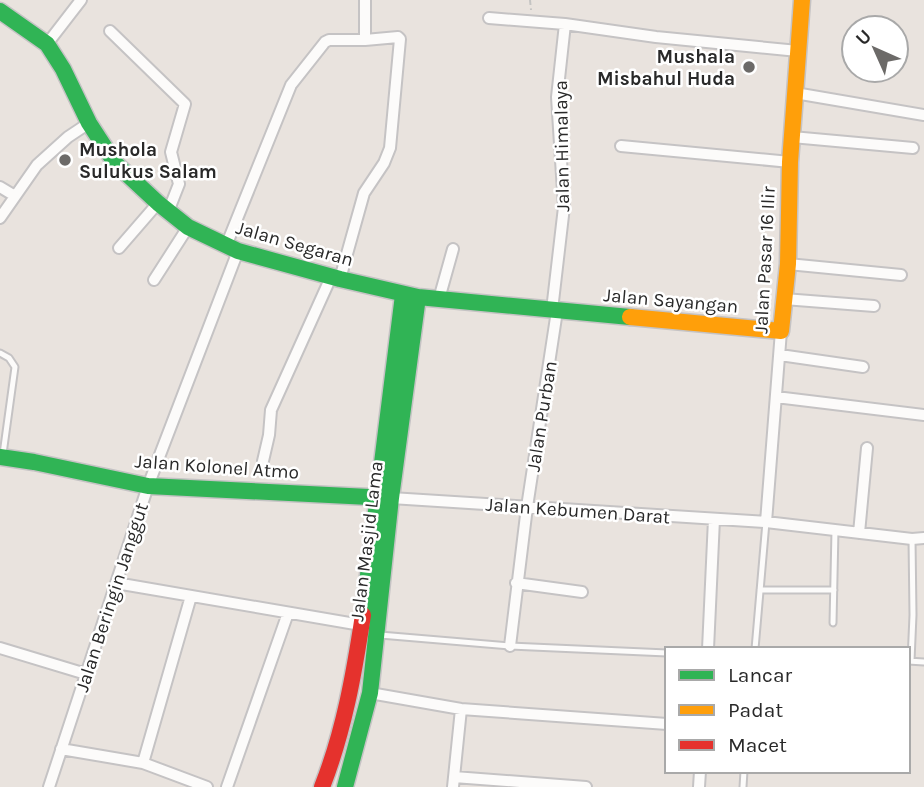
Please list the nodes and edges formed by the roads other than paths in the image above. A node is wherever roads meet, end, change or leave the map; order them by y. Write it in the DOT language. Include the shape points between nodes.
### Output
graph roads {
  1 [pos="80,0"];
  2 [pos="365,0"];
  3 [pos="802,0"];
  4 [pos="0,11"];
  5 [pos="489,18"];
  6 [pos="565,24"];
  7 [pos="110,31"];
  8 [pos="365,40"];
  9 [pos="47,44"];
  10 [pos="798,51"];
  11 [pos="795,93"];
  12 [pos="924,115"];
  13 [pos="89,123"];
  14 [pos="792,137"];
  15 [pos="621,146"];
  16 [pos="913,148"];
  17 [pos="790,162"];
  18 [pos="0,187"];
  19 [pos="15,196"];
  20 [pos="163,207"];
  21 [pos="0,218"];
  22 [pos="188,227"];
  23 [pos="119,248"];
  24 [pos="232,248"];
  25 [pos="453,250"];
  26 [pos="788,264"];
  27 [pos="901,275"];
  28 [pos="336,278"];
  29 [pos="154,280"];
  30 [pos="410,296"];
  31 [pos="439,299"];
  32 [pos="783,299"];
  33 [pos="874,306"];
  34 [pos="555,311"];
  35 [pos="781,331"];
  36 [pos="0,353"];
  37 [pos="780,355"];
  38 [pos="863,367"];
  39 [pos="776,397"];
  40 [pos="924,415"];
  41 [pos="867,448"];
  42 [pos="1,457"];
  43 [pos="263,461"];
  44 [pos="148,486"];
  45 [pos="385,498"];
  46 [pos="527,507"];
  47 [pos="714,519"];
  48 [pos="765,522"];
  49 [pos="835,530"];
  50 [pos="859,533"];
  51 [pos="918,539"];
  52 [pos="116,583"];
  53 [pos="516,583"];
  54 [pos="760,590"];
  55 [pos="834,590"];
  56 [pos="582,592"];
  57 [pos="191,596"];
  58 [pos="288,613"];
  59 [pos="833,623"];
  60 [pos="361,625"];
  61 [pos="377,634"];
  62 [pos="510,646"];
  63 [pos="708,647"];
  64 [pos="755,647"];
  65 [pos="0,648"];
  66 [pos="665,653"];
  67 [pos="910,661"];
  68 [pos="924,662"];
  69 [pos="86,674"];
  70 [pos="370,693"];
  71 [pos="461,709"];
  72 [pos="665,724"];
  73 [pos="61,749"];
  74 [pos="143,763"];
  75 [pos="454,782"];
  76 [pos="325,786"];
  77 [pos="49,787"];
  78 [pos="207,787"];
  79 [pos="227,787"];
  80 [pos="345,787"];
  81 [pos="586,787"];
  1 -- 9 [label="street"];
  2 -- 8 [label="street"];
  3 -- 10 [label="street, Jalan Pasar 16 Ilir"];
  4 -- 9 [label="street, Jalan Segaran"];
  5 -- 6 [label="street"];
  6 -- 10 [label="street"];
  6 -- 34 [label="street, Jalan Himalaya" via="557,97 564,207"];
  7 -- 20 [label="street" via="185,104 171,152 179,184"];
  8 -- 24 [label="street, Jalan Beringin Janggut" via="326,40 291,85"];
  8 -- 28 [label="street" via="400,39 390,148 364,193"];
  9 -- 13 [label="street, Jalan Segaran"];
  10 -- 11 [label="street, Jalan Pasar 16 Ilir"];
  11 -- 12 [label="street"];
  11 -- 14 [label="street, Jalan Pasar 16 Ilir"];
  13 -- 19 [label="street" via="37,165"];
  13 -- 20 [label="street, Jalan Segaran" via="115,163"];
  14 -- 16 [label="street"];
  14 -- 17 [label="street, Jalan Pasar 16 Ilir"];
  15 -- 17 [label="street"];
  17 -- 26 [label="street, Jalan Pasar 16 Ilir"];
  18 -- 19 [label="street"];
  19 -- 21 [label="street"];
  20 -- 22 [label="street, Jalan Segaran"];
  20 -- 23 [label="street"];
  22 -- 24 [label="street, Jalan Segaran"];
  22 -- 29 [label="street"];
  24 -- 28 [label="street, Jalan Segaran"];
  24 -- 44 [label="street, Jalan Beringin Janggut"];
  25 -- 31 [label="street"];
  26 -- 27 [label="street"];
  26 -- 32 [label="street, Jalan Pasar 16 Ilir"];
  28 -- 30 [label="street, Jalan Segaran"];
  28 -- 43 [label="street" via="271,410"];
  30 -- 31 [label="street, Jalan Segaran"];
  30 -- 45 [label="street, Jalan Masjid Lama"];
  31 -- 34 [label="street, Jalan Segaran"];
  32 -- 33 [label="street"];
  32 -- 35 [label="street, Jalan Pasar 16 Ilir"];
  34 -- 35 [label="street, Jalan Sayangan"];
  34 -- 46 [label="street, Jalan Purban"];
  35 -- 37 [label="street, Jalan Pasar 16 Ilir"];
  36 -- 42 [label="lane" via="16,367"];
  37 -- 38 [label="street"];
  37 -- 39 [label="street, Jalan Pasar 16 Ilir"];
  39 -- 40 [label="street"];
  39 -- 48 [label="street, Jalan Pasar 16 Ilir"];
  41 -- 50 [label="street"];
  42 -- 44 [label="street, Jalan Kolonel Atmo"];
  44 -- 45 [label="street, Jalan Kolonel Atmo"];
  44 -- 52 [label="street, Jalan Beringin Janggut"];
  45 -- 46 [label="street, Jalan Kebumen Darat"];
  45 -- 60 [label="street"];
  45 -- 61 [label="street, Jalan Masjid Lama"];
  46 -- 47 [label="street, Jalan Kebumen Darat"];
  46 -- 53 [label="street, Jalan Purban"];
  47 -- 48 [label="street, Jalan Kebumen Darat"];
  47 -- 63 [label="street"];
  48 -- 49 [label="street, Jalan Kebumen Darat"];
  48 -- 54 [label="lane"];
  49 -- 50 [label="street, Jalan Kebumen Darat"];
  49 -- 55 [label="lane"];
  50 -- 51 [label="street, Jalan Kebumen Darat"];
  51 -- 67 [label="lane"];
  52 -- 57 [label="street"];
  52 -- 69 [label="street, Jalan Beringin Janggut"];
  53 -- 56 [label="street"];
  53 -- 62 [label="street, Jalan Purban"];
  54 -- 55 [label="lane"];
  54 -- 64 [label="lane"];
  55 -- 59 [label="lane"];
  57 -- 58 [label="street"];
  57 -- 74 [label="street"];
  58 -- 60 [label="street"];
  58 -- 79 [label="street"];
  60 -- 76 [label="street" via="351,688"];
  61 -- 62 [label="lane"];
  61 -- 70 [label="street, Jalan Masjid Lama"];
  62 -- 66 [label="lane"];
  65 -- 69 [label="street"];
  67 -- 68 [label="lane"];
  69 -- 73 [label="street, Jalan Beringin Janggut"];
  70 -- 71 [label="street"];
  70 -- 80 [label="street, Jalan Masjid Lama"];
  71 -- 72 [label="street"];
  71 -- 75 [label="street"];
  73 -- 74 [label="street"];
  73 -- 77 [label="street, Jalan Beringin Janggut"];
  74 -- 78 [label="street"];
  75 -- 81 [label="street"];
}
